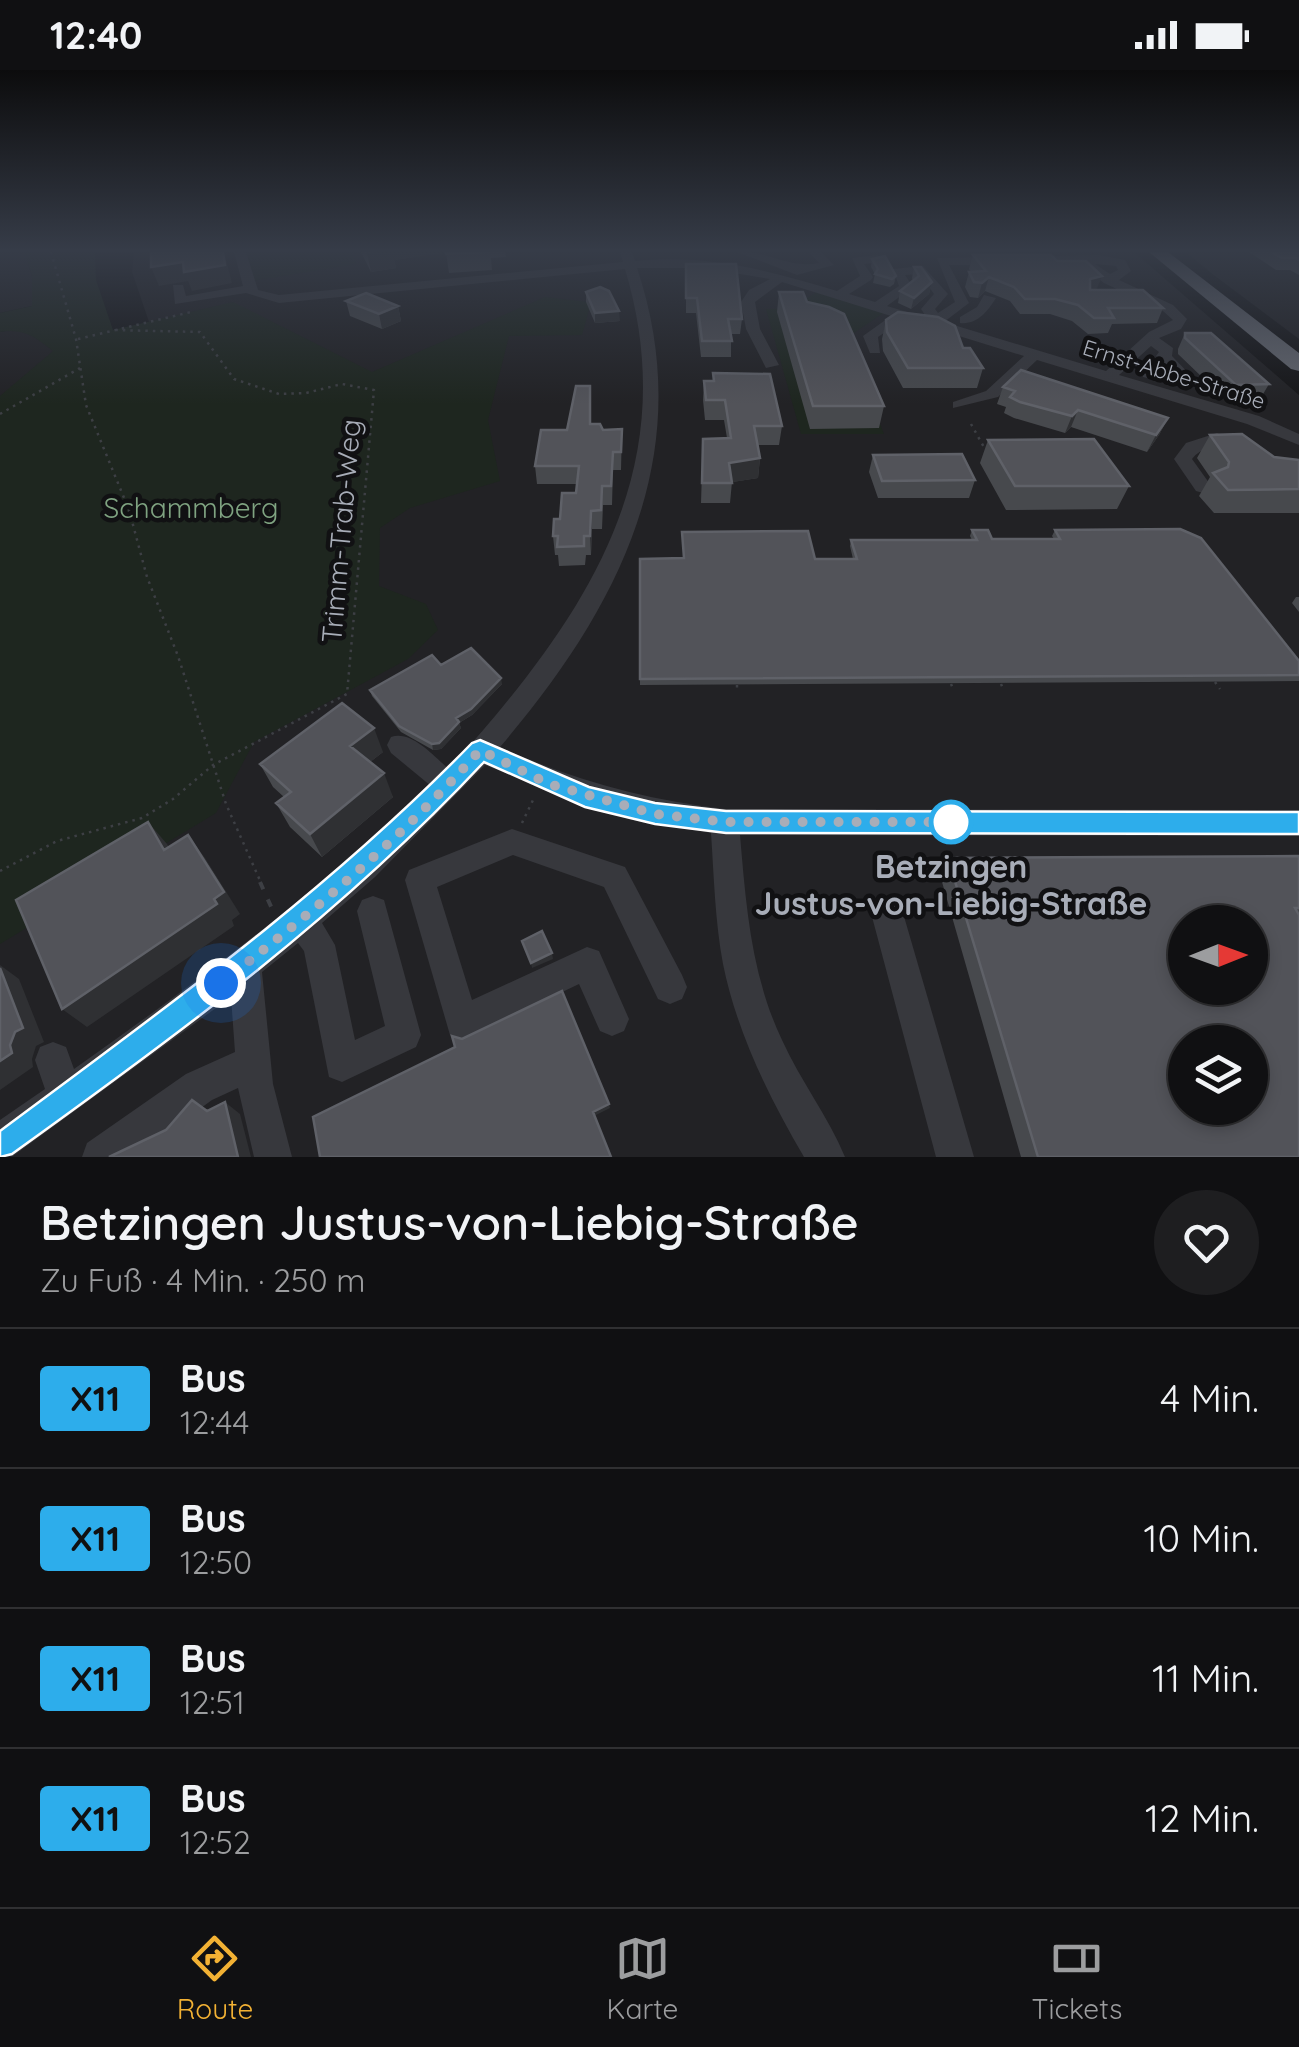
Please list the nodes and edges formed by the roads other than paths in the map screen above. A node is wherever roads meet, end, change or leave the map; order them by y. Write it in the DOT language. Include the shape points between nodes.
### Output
graph roads {
  1 [pos="641,303"];
  2 [pos="748,303"];
  3 [pos="866,303"];
  4 [pos="883,303"];
  5 [pos="933,303"];
  6 [pos="962,303"];
  7 [pos="977,303"];
  8 [pos="1153,303"];
  9 [pos="1222,303"];
  10 [pos="1241,303"];
  11 [pos="878,306"];
  12 [pos="903,314"];
  13 [pos="948,319"];
  14 [pos="1153,340"];
  15 [pos="1191,342"];
  16 [pos="1299,347"];
  17 [pos="874,350"];
  18 [pos="1035,354"];
  19 [pos="1299,364"];
  20 [pos="771,366"];
  21 [pos="1114,371"];
  22 [pos="958,405"];
  23 [pos="1237,416"];
  24 [pos="1299,440"];
  25 [pos="1202,487"];
  26 [pos="400,745"];
  27 [pos="480,750"];
  28 [pos="448,785"];
  29 [pos="726,822"];
  30 [pos="1299,823"];
  31 [pos="373,910"];
  32 [pos="888,914"];
  33 [pos="293,927"];
  34 [pos="245,965"];
  35 [pos="670,987"];
  36 [pos="612,1019"];
  37 [pos="53,1060"];
  38 [pos="253,1062"];
  39 [pos="66,1096"];
  40 [pos="0,1143"];
  41 [pos="101,1157"];
  42 [pos="273,1157"];
  43 [pos="826,1157"];
  44 [pos="955,1157"];
  1 -- 27 [label="street" via="647,439 634,508 583,617"];
  2 -- 20 [label="street"];
  3 -- 11 [label="street, Ernst-Abbe-Straße"];
  4 -- 11 [label="street"];
  5 -- 13 [label="street" via="928,308"];
  6 -- 13 [label="street"];
  7 -- 13 [label="street"];
  8 -- 14 [label="street" via="1180,319"];
  9 -- 19 [label="highway"];
  10 -- 16 [label="highway"];
  11 -- 12 [label="street, Ernst-Abbe-Straße"];
  12 -- 13 [label="street, Ernst-Abbe-Straße"];
  12 -- 17 [label="street" via="870,336"];
  13 -- 18 [label="street, Ernst-Abbe-Straße"];
  13 -- 21 [label="street"];
  14 -- 15 [label="street"];
  14 -- 21 [label="street"];
  14 -- 21 [label="street" via="1168,352 1164,356 1182,382"];
  18 -- 21 [label="street, Ernst-Abbe-Straße"];
  18 -- 22 [label="street" via="992,394"];
  21 -- 23 [label="street, Ernst-Abbe-Straße"];
  23 -- 24 [label="street, Ernst-Abbe-Straße"];
  23 -- 25 [label="street" via="1226,442 1192,448 1183,459"];
  26 -- 28 [label="street"];
  27 -- 28 [label="street"];
  27 -- 29 [label="street" via="603,802"];
  28 -- 33 [label="street"];
  29 -- 30 [label="street"];
  29 -- 43 [label="street" via="744,983 772,1062"];
  31 -- 33 [label="street" via="404,1034 342,1064 318,945"];
  32 -- 44 [label="street"];
  33 -- 34 [label="street"];
  34 -- 38 [label="street"];
  34 -- 39 [label="street"];
  35 -- 36 [label="street" via="614,877 512,842 420,880 462,1023 587,962"];
  37 -- 39 [label="street"];
  38 -- 41 [label="street" via="199,1087"];
  38 -- 42 [label="street"];
  39 -- 40 [label="street"];
}
